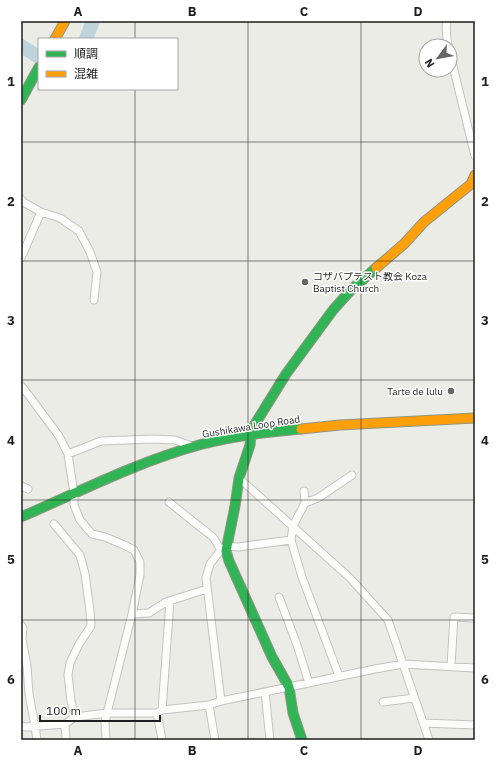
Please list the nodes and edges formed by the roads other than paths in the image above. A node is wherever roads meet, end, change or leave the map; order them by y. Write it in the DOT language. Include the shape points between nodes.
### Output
graph roads {
  1 [pos="65,21"];
  2 [pos="447,21"];
  3 [pos="56,38"];
  4 [pos="447,38"];
  5 [pos="38,69"];
  6 [pos="456,78"];
  7 [pos="21,100"];
  8 [pos="475,156"];
  9 [pos="475,175"];
  10 [pos="21,199"];
  11 [pos="41,212"];
  12 [pos="21,258"];
  13 [pos="94,300"];
  14 [pos="21,386"];
  15 [pos="475,418"];
  16 [pos="251,435"];
  17 [pos="194,447"];
  18 [pos="68,454"];
  19 [pos="352,475"];
  20 [pos="239,478"];
  21 [pos="304,491"];
  22 [pos="74,494"];
  23 [pos="169,502"];
  24 [pos="305,503"];
  25 [pos="21,517"];
  26 [pos="54,524"];
  27 [pos="293,526"];
  28 [pos="291,540"];
  29 [pos="224,548"];
  30 [pos="207,589"];
  31 [pos="279,597"];
  32 [pos="170,601"];
  33 [pos="132,614"];
  34 [pos="475,618"];
  35 [pos="21,624"];
  36 [pos="403,664"];
  37 [pos="451,666"];
  38 [pos="475,668"];
  39 [pos="339,676"];
  40 [pos="309,683"];
  41 [pos="289,687"];
  42 [pos="265,692"];
  43 [pos="414,698"];
  44 [pos="221,701"];
  45 [pos="383,702"];
  46 [pos="209,705"];
  47 [pos="160,712"];
  48 [pos="107,713"];
  49 [pos="75,717"];
  50 [pos="423,723"];
  51 [pos="65,724"];
  52 [pos="475,725"];
  53 [pos="21,726"];
  54 [pos="35,726"];
  55 [pos="37,740"];
  56 [pos="66,740"];
  57 [pos="106,740"];
  58 [pos="162,740"];
  59 [pos="215,740"];
  60 [pos="270,740"];
  61 [pos="302,740"];
  62 [pos="429,740"];
  1 -- 3 [label="street"];
  2 -- 4 [label="street"];
  5 -- 7 [label="street"];
  6 -- 8 [label="street"];
  9 -- 16 [label="street" via="471,184 424,222 404,244 351,290 286,374 255,424"];
  10 -- 11 [label="street"];
  11 -- 12 [label="street"];
  11 -- 13 [label="street" via="60,218 79,231 90,252 96,272"];
  14 -- 18 [label="street" via="51,424"];
  15 -- 16 [label="street, Gushikawa Loop Road" via="319,426"];
  16 -- 17 [label="street, Gushikawa Loop Road"];
  16 -- 20 [label="street"];
  17 -- 18 [label="street" via="175,440 101,441"];
  17 -- 22 [label="street, Gushikawa Loop Road" via="165,456"];
  18 -- 22 [label="street"];
  19 -- 24 [label="street" via="318,498"];
  20 -- 27 [label="street"];
  20 -- 29 [label="street"];
  21 -- 24 [label="street"];
  22 -- 25 [label="street, Gushikawa Loop Road"];
  22 -- 33 [label="street" via="74,505 80,520 92,534 134,550 140,562"];
  23 -- 29 [label="street"];
  24 -- 27 [label="street"];
  26 -- 49 [label="street" via="80,556 90,611 91,626 70,662 68,675"];
  27 -- 28 [label="street"];
  27 -- 36 [label="street" via="350,578 388,620"];
  28 -- 29 [label="street"];
  28 -- 39 [label="street"];
  29 -- 30 [label="street" via="210,564 206,578"];
  29 -- 41 [label="street" via="272,657"];
  30 -- 32 [label="street"];
  30 -- 44 [label="street"];
  31 -- 40 [label="street"];
  32 -- 33 [label="street" via="149,613"];
  32 -- 47 [label="street"];
  33 -- 48 [label="street"];
  34 -- 37 [label="street" via="454,617"];
  35 -- 54 [label="street"];
  36 -- 37 [label="street"];
  36 -- 39 [label="street"];
  36 -- 43 [label="street"];
  37 -- 38 [label="street"];
  39 -- 40 [label="street"];
  40 -- 41 [label="street"];
  41 -- 42 [label="street"];
  41 -- 61 [label="street" via="293,713"];
  42 -- 44 [label="street"];
  42 -- 60 [label="street"];
  43 -- 45 [label="street"];
  43 -- 50 [label="street"];
  44 -- 46 [label="street"];
  46 -- 47 [label="street"];
  46 -- 59 [label="street"];
  47 -- 48 [label="street"];
  47 -- 58 [label="street"];
  48 -- 49 [label="street"];
  48 -- 57 [label="street"];
  49 -- 51 [label="street"];
  50 -- 52 [label="street"];
  50 -- 62 [label="street"];
  51 -- 54 [label="street"];
  51 -- 56 [label="street"];
  53 -- 54 [label="street"];
  54 -- 55 [label="street"];
}
